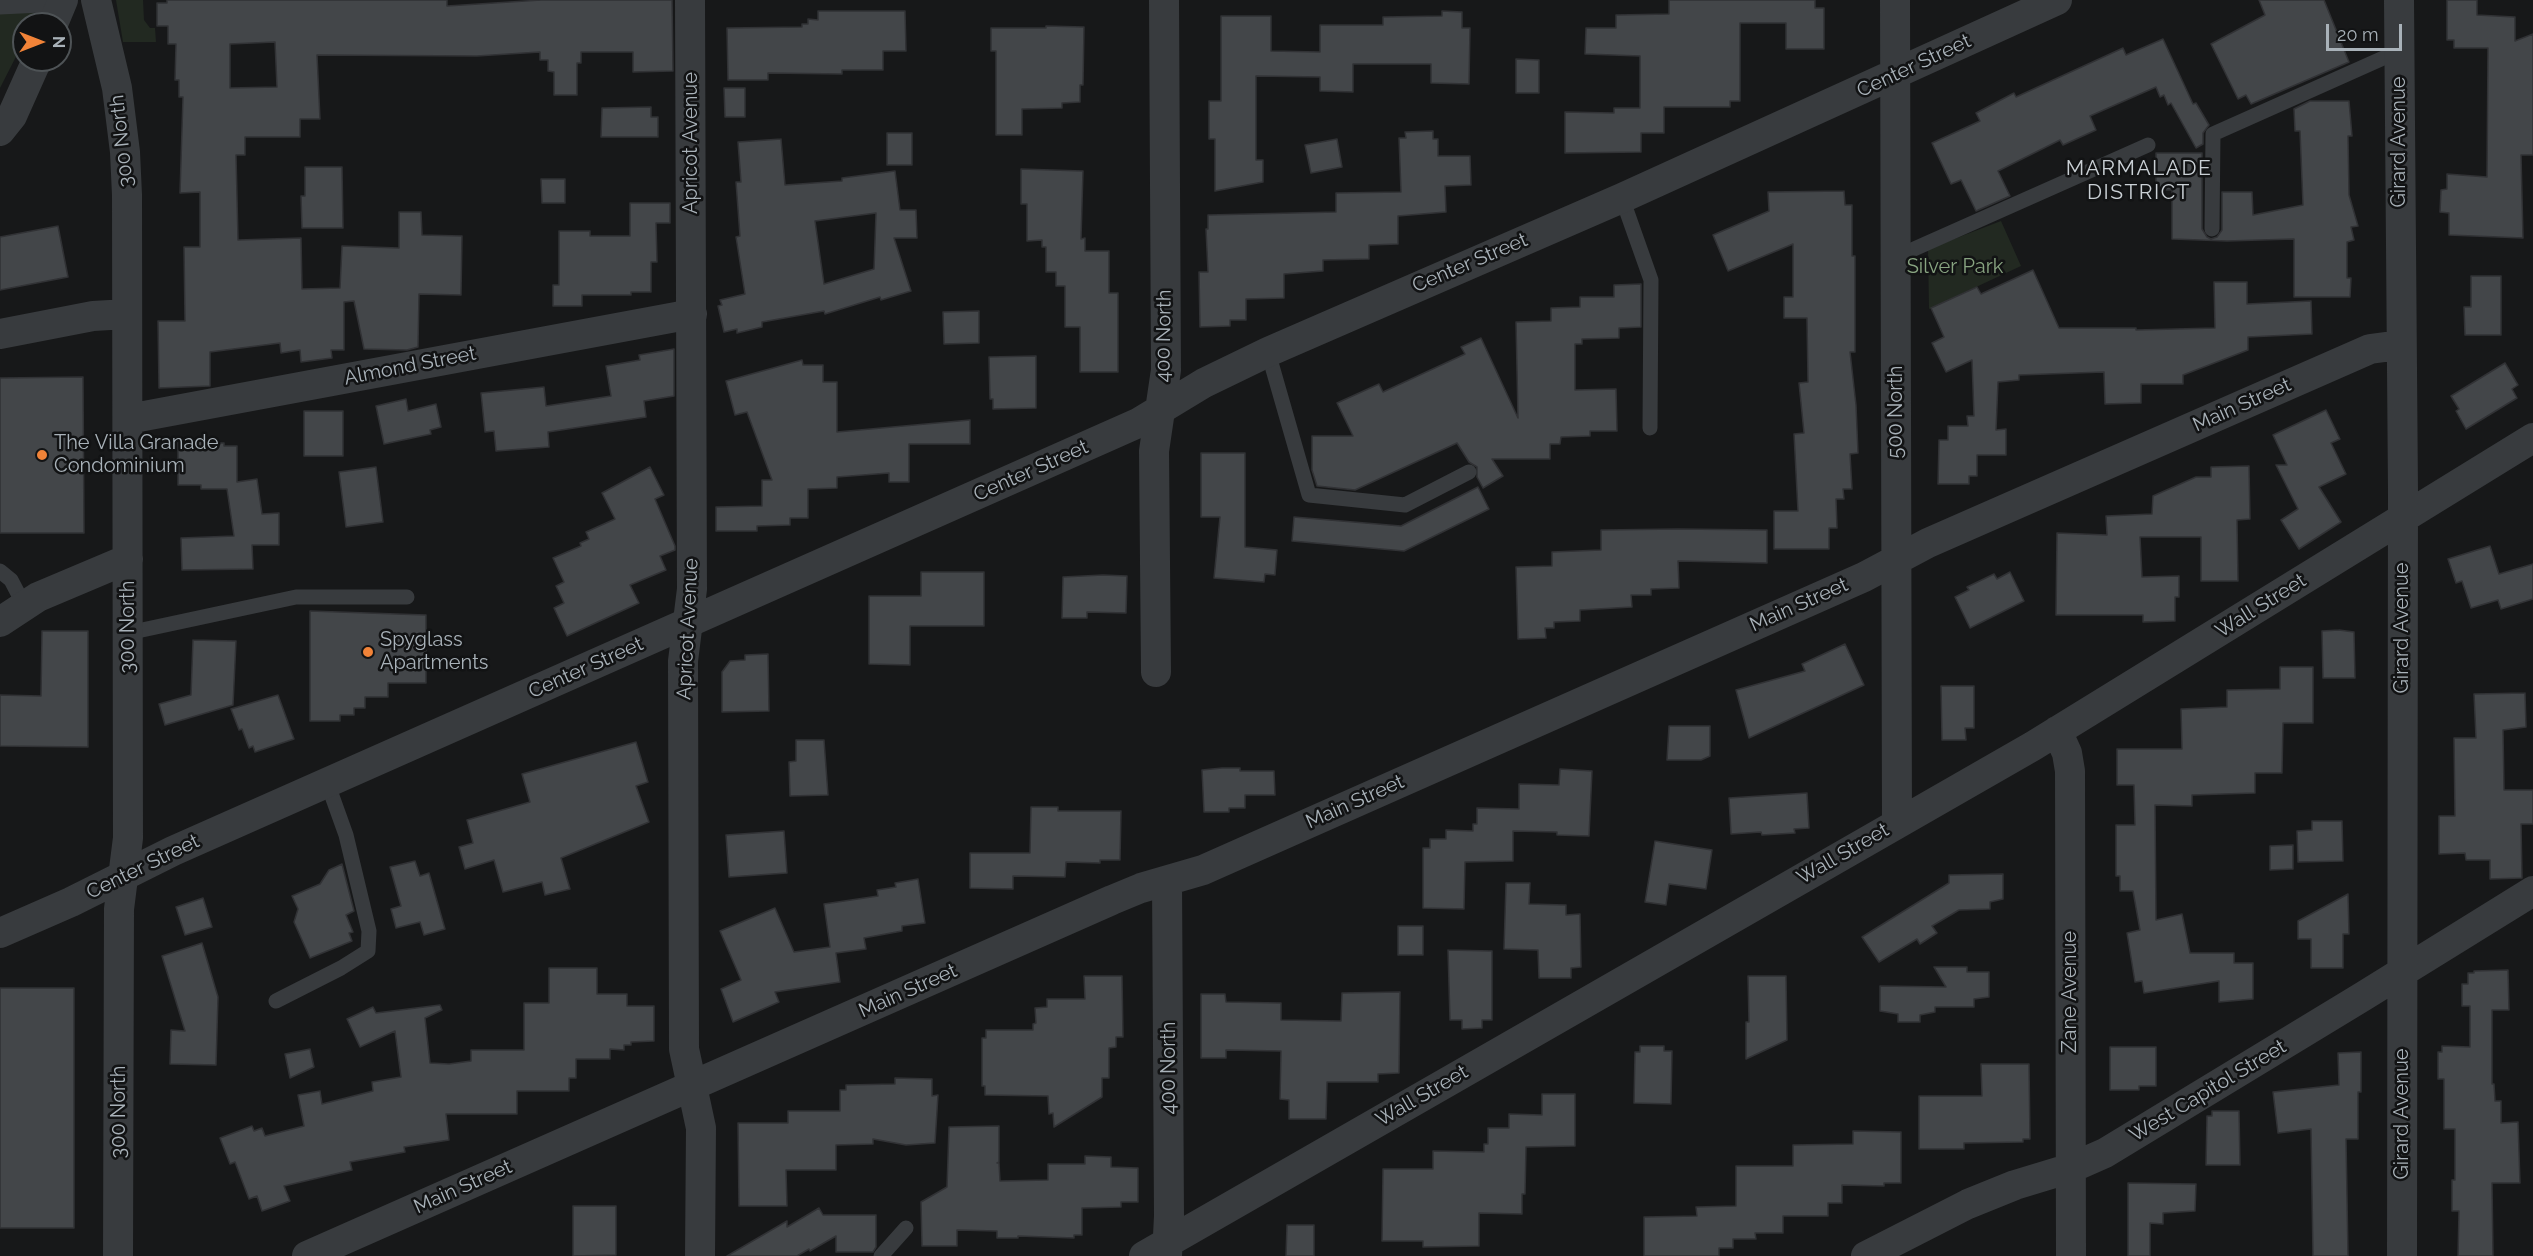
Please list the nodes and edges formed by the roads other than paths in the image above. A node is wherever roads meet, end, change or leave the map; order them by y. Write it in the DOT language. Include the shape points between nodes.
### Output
graph roads {
  1 [pos="96,0"];
  2 [pos="690,0"];
  3 [pos="1164,0"];
  4 [pos="1895,0"];
  5 [pos="2057,0"];
  6 [pos="2399,0"];
  7 [pos="0,7"];
  8 [pos="59,9"];
  9 [pos="2399,51"];
  10 [pos="32,72"];
  11 [pos="1895,75"];
  12 [pos="0,131"];
  13 [pos="2148,145"];
  14 [pos="1622,198"];
  15 [pos="2212,229"];
  16 [pos="1896,257"];
  17 [pos="127,314"];
  18 [pos="692,314"];
  19 [pos="0,334"];
  20 [pos="2400,345"];
  21 [pos="1268,352"];
  22 [pos="1161,409"];
  23 [pos="128,419"];
  24 [pos="1650,428"];
  25 [pos="2533,438"];
  26 [pos="1469,472"];
  27 [pos="2403,518"];
  28 [pos="128,559"];
  29 [pos="1896,560"];
  30 [pos="0,571"];
  31 [pos="407,597"];
  32 [pos="24,605"];
  33 [pos="0,622"];
  34 [pos="686,624"];
  35 [pos="128,633"];
  36 [pos="1156,672"];
  37 [pos="2057,731"];
  38 [pos="327,783"];
  39 [pos="1897,824"];
  40 [pos="123,876"];
  41 [pos="1167,881"];
  42 [pos="2533,891"];
  43 [pos="0,933"];
  44 [pos="2402,973"];
  45 [pos="276,1001"];
  46 [pos="691,1085"];
  47 [pos="2071,1168"];
  48 [pos="906,1228"];
  49 [pos="1160,1251"];
  50 [pos="118,1256"];
  51 [pos="308,1256"];
  52 [pos="700,1256"];
  53 [pos="881,1256"];
  54 [pos="1866,1256"];
  55 [pos="2071,1256"];
  56 [pos="2402,1256"];
  1 -- 17 [label="street, 300 North" via="117,88 125,152"];
  2 -- 18 [label="street, Apricot Avenue"];
  3 -- 22 [label="street, 400 North" via="1166,370"];
  4 -- 11 [label="street, 500 North"];
  5 -- 11 [label="street, Center Street"];
  6 -- 9 [label="street, Girard Avenue"];
  7 -- 8 [label="lane"];
  9 -- 15 [label="lane" via="2213,134"];
  9 -- 20 [label="street, Girard Avenue"];
  10 -- 12 [label="street" via="12,116"];
  11 -- 14 [label="street, Center Street"];
  11 -- 16 [label="street, 500 North"];
  13 -- 16 [label="lane"];
  14 -- 21 [label="street, Center Street"];
  14 -- 24 [label="lane" via="1651,280"];
  16 -- 29 [label="street, 500 North"];
  17 -- 19 [label="street" via="93,316"];
  17 -- 23 [label="street, 300 North"];
  18 -- 23 [label="street, Almond Street"];
  18 -- 34 [label="street, Apricot Avenue" via="692,589"];
  20 -- 27 [label="street, Girard Avenue"];
  20 -- 29 [label="street, Main Street" via="2370,349"];
  21 -- 22 [label="street, Center Street"];
  21 -- 26 [label="lane" via="1309,495 1406,505"];
  22 -- 34 [label="street, Center Street" via="1138,423"];
  22 -- 36 [label="street, 400 North" via="1154,451"];
  23 -- 28 [label="street, 300 North"];
  25 -- 27 [label="street, Wall Street"];
  27 -- 37 [label="street, Wall Street"];
  27 -- 44 [label="street, Girard Avenue"];
  28 -- 32 [label="street"];
  28 -- 35 [label="street, 300 North"];
  29 -- 39 [label="street, 500 North"];
  29 -- 41 [label="street, Main Street" via="1203,870"];
  30 -- 32 [label="lane" via="11,580"];
  31 -- 35 [label="lane" via="296,597"];
  32 -- 33 [label="street"];
  34 -- 38 [label="street, Center Street"];
  34 -- 46 [label="street, Apricot Avenue" via="684,1049"];
  35 -- 40 [label="street, 300 North" via="128,838"];
  37 -- 39 [label="street, Wall Street"];
  37 -- 47 [label="street, Zane Avenue" via="2070,771"];
  38 -- 40 [label="street, Center Street"];
  38 -- 45 [label="lane" via="352,857 369,931 368,951"];
  39 -- 49 [label="street, Wall Street"];
  40 -- 43 [label="street, Center Street"];
  40 -- 50 [label="street, 300 North" via="119,909"];
  41 -- 46 [label="street, Main Street" via="1112,900"];
  41 -- 49 [label="street, 400 North" via="1169,1204"];
  42 -- 44 [label="street, West Capitol Street"];
  44 -- 47 [label="street, West Capitol Street" via="2105,1153"];
  44 -- 56 [label="street, Girard Avenue"];
  46 -- 51 [label="street, Main Street"];
  46 -- 52 [label="street, Apricot Avenue" via="701,1128"];
  47 -- 54 [label="street, West Capitol Street" via="1977,1200"];
  47 -- 55 [label="street, Zane Avenue"];
  48 -- 53 [label="lane"];
}
